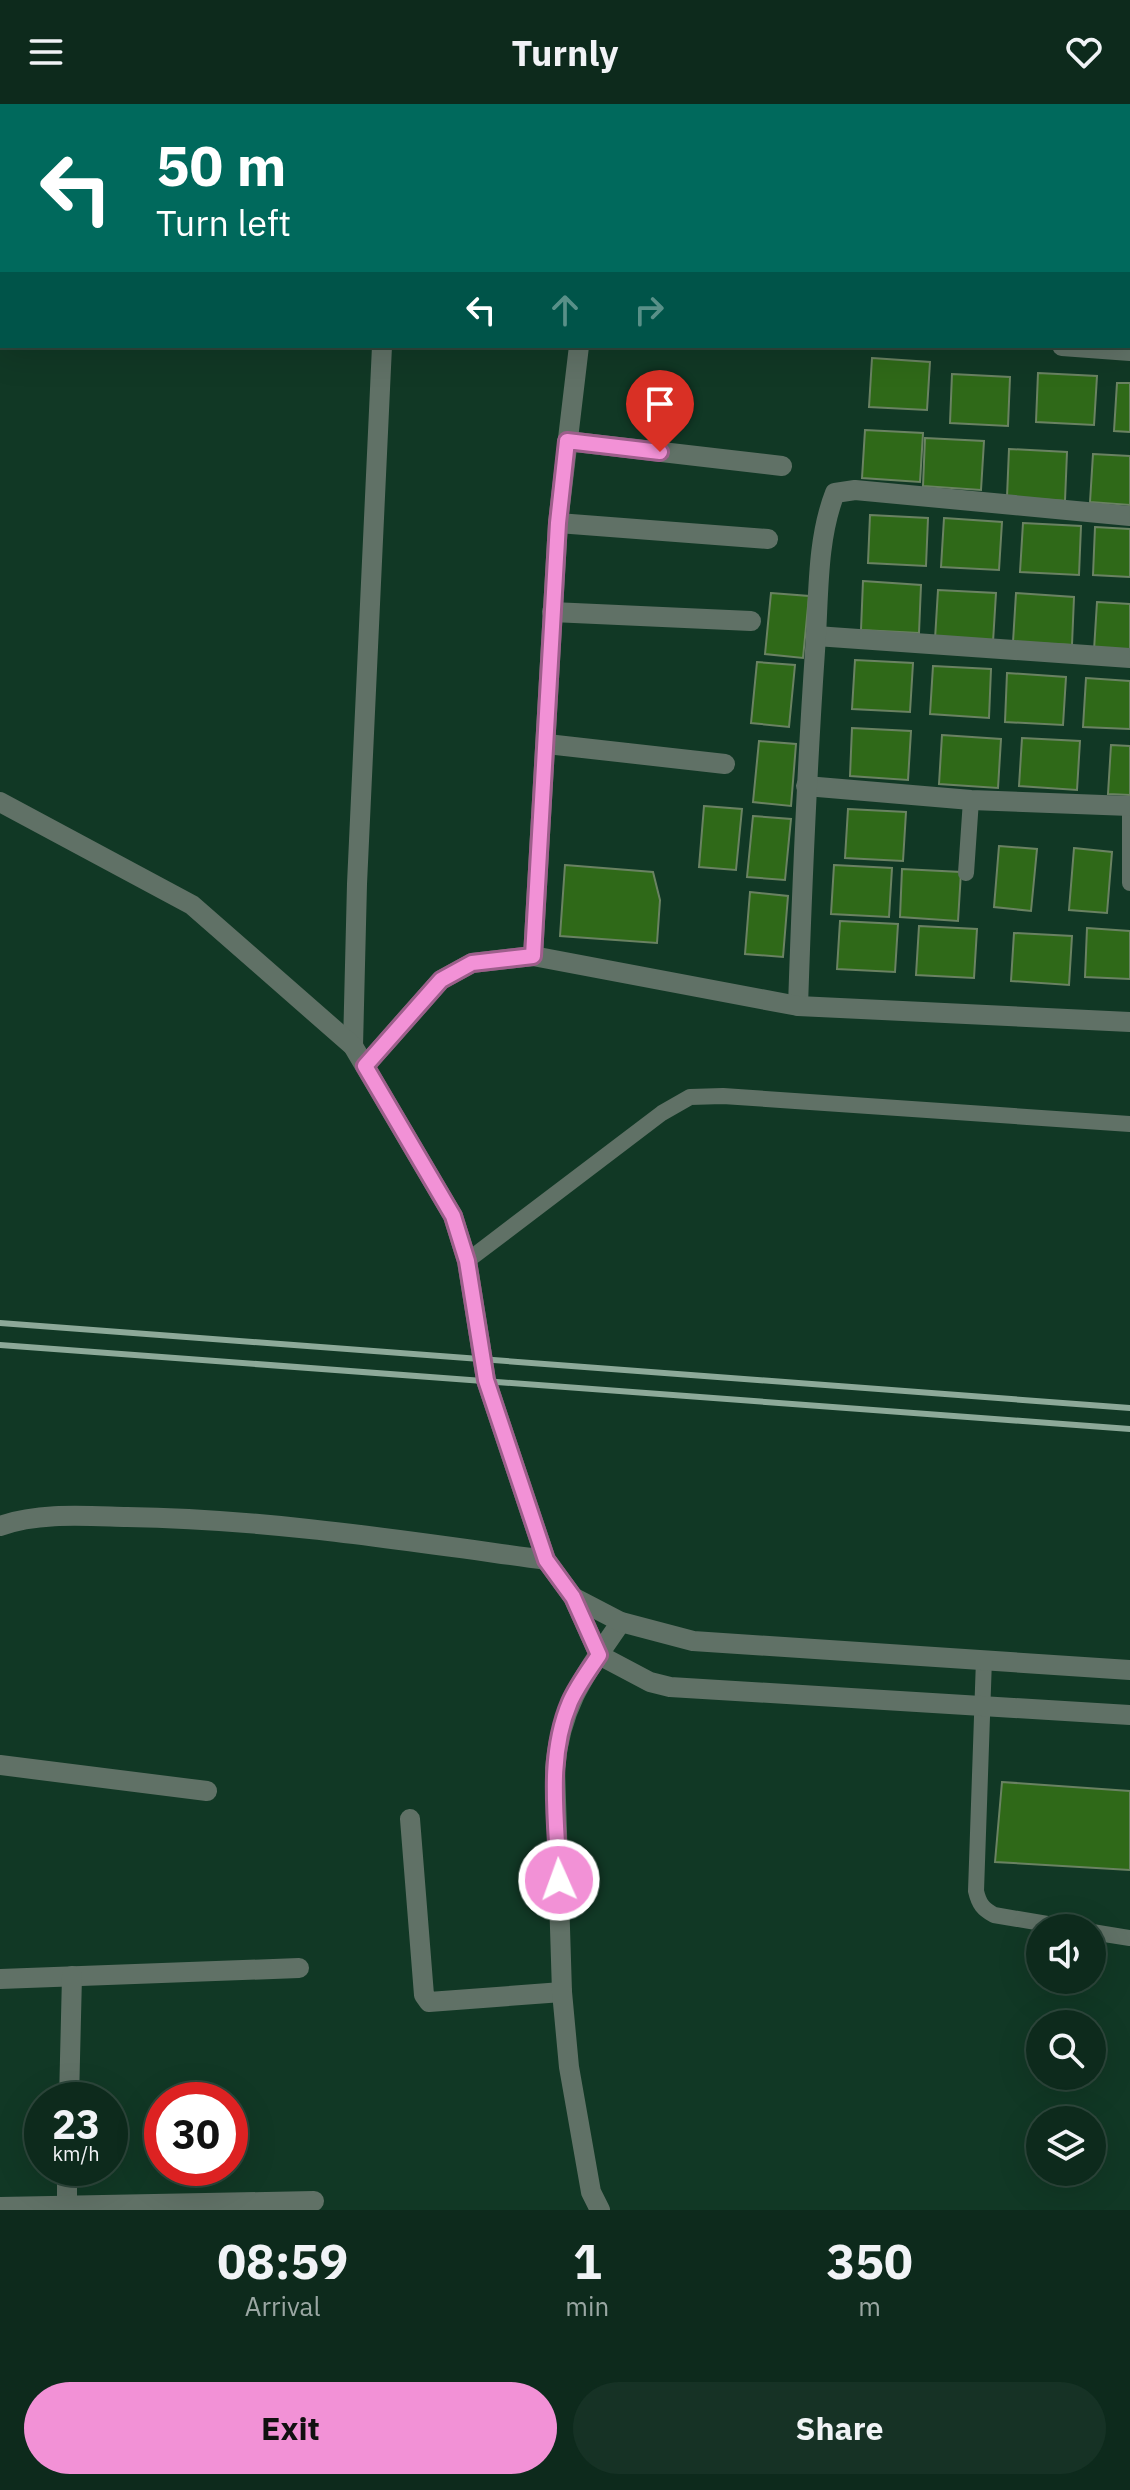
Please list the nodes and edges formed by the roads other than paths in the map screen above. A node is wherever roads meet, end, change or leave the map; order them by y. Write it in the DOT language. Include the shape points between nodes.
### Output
graph roads {
  1 [pos="382,348"];
  2 [pos="579,348"];
  3 [pos="1089,348"];
  4 [pos="1130,351"];
  5 [pos="567,441"];
  6 [pos="782,466"];
  7 [pos="1130,516"];
  8 [pos="558,523"];
  9 [pos="768,539"];
  10 [pos="552,612"];
  11 [pos="751,621"];
  12 [pos="816,636"];
  13 [pos="1130,658"];
  14 [pos="547,744"];
  15 [pos="725,764"];
  16 [pos="806,786"];
  17 [pos="971,800"];
  18 [pos="0,802"];
  19 [pos="1130,806"];
  20 [pos="966,873"];
  21 [pos="1130,883"];
  22 [pos="533,956"];
  23 [pos="798,1006"];
  24 [pos="1130,1022"];
  25 [pos="353,1046"];
  26 [pos="365,1066"];
  27 [pos="1130,1124"];
  28 [pos="467,1261"];
  29 [pos="0,1526"];
  30 [pos="546,1560"];
  31 [pos="573,1597"];
  32 [pos="621,1622"];
  33 [pos="599,1655"];
  34 [pos="984,1659"];
  35 [pos="1130,1670"];
  36 [pos="982,1706"];
  37 [pos="1130,1715"];
  38 [pos="0,1765"];
  39 [pos="207,1791"];
  40 [pos="410,1819"];
  41 [pos="1026,1920"];
  42 [pos="1106,1934"];
  43 [pos="1130,1938"];
  44 [pos="299,1968"];
  45 [pos="72,1976"];
  46 [pos="0,1979"];
  47 [pos="562,1992"];
  48 [pos="69,2082"];
  49 [pos="67,2186"];
  50 [pos="314,2201"];
  51 [pos="67,2206"];
  52 [pos="0,2207"];
  53 [pos="600,2210"];
  1 -- 25 [label="street"];
  2 -- 5 [label="street"];
  3 -- 4 [label="street"];
  5 -- 6 [label="street"];
  5 -- 8 [label="street"];
  7 -- 12 [label="street" via="855,490 835,493 823,547"];
  8 -- 9 [label="street"];
  8 -- 10 [label="street"];
  10 -- 11 [label="street"];
  10 -- 14 [label="street"];
  12 -- 13 [label="street"];
  12 -- 16 [label="street"];
  14 -- 15 [label="street"];
  14 -- 22 [label="street"];
  16 -- 17 [label="street"];
  16 -- 23 [label="street"];
  17 -- 19 [label="street"];
  17 -- 20 [label="lane"];
  18 -- 25 [label="street" via="192,905"];
  19 -- 21 [label="lane"];
  22 -- 23 [label="street"];
  22 -- 26 [label="street" via="472,963 441,980"];
  23 -- 24 [label="street"];
  25 -- 26 [label="street"];
  26 -- 28 [label="street" via="453,1216"];
  27 -- 28 [label="lane" via="690,1097 616,1146"];
  28 -- 30 [label="street" via="486,1380"];
  29 -- 30 [label="street" via="71,1516 204,1518"];
  30 -- 31 [label="street"];
  31 -- 32 [label="street"];
  31 -- 33 [label="street"];
  32 -- 33 [label="street"];
  32 -- 34 [label="street" via="693,1641"];
  33 -- 36 [label="street" via="670,1687"];
  33 -- 47 [label="street" via="570,1700 558,1740"];
  34 -- 35 [label="street"];
  34 -- 36 [label="lane"];
  36 -- 37 [label="street"];
  36 -- 41 [label="lane" via="976,1891 984,1909 994,1915"];
  38 -- 39 [label="street"];
  40 -- 47 [label="street" via="424,1995 429,2002"];
  42 -- 43 [label="lane"];
  44 -- 45 [label="street"];
  45 -- 46 [label="street"];
  45 -- 48 [label="street"];
  47 -- 53 [label="street" via="569,2067 591,2192"];
  49 -- 51 [label="street"];
  50 -- 51 [label="street"];
  51 -- 52 [label="street"];
}
